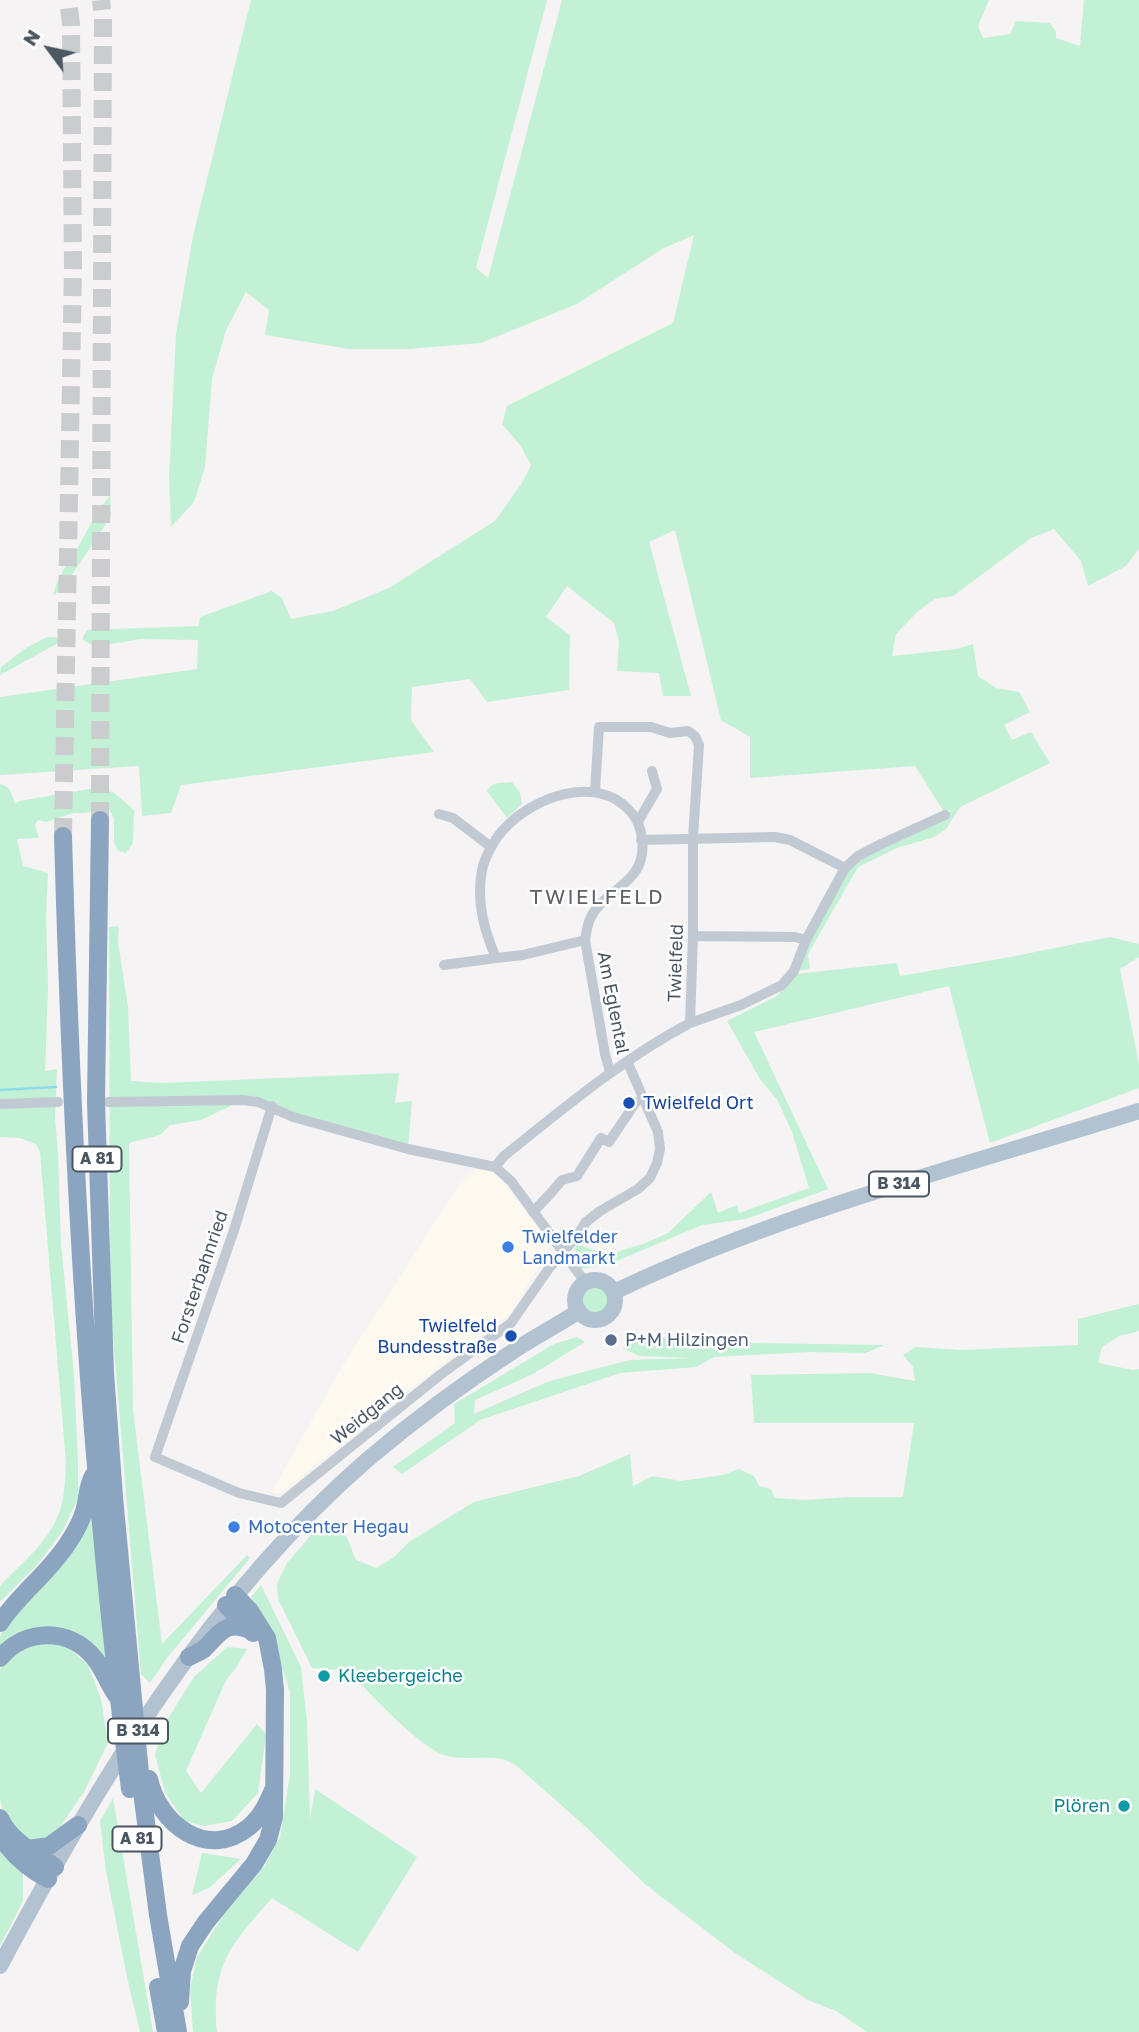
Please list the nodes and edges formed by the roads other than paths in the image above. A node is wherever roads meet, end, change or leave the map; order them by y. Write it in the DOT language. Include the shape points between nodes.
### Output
graph roads {
  1 [pos="652,771"];
  2 [pos="595,791"];
  3 [pos="439,814"];
  4 [pos="945,815"];
  5 [pos="100,820"];
  6 [pos="639,820"];
  7 [pos="63,836"];
  8 [pos="693,838"];
  9 [pos="641,840"];
  10 [pos="491,847"];
  11 [pos="845,868"];
  12 [pos="694,936"];
  13 [pos="585,940"];
  14 [pos="806,940"];
  15 [pos="496,958"];
  16 [pos="444,965"];
  17 [pos="690,1023"];
  18 [pos="627,1061"];
  19 [pos="610,1072"];
  20 [pos="58,1102"];
  21 [pos="108,1102"];
  22 [pos="636,1102"];
  23 [pos="0,1104"];
  24 [pos="272,1106"];
  25 [pos="1139,1111"];
  26 [pos="495,1167"];
  27 [pos="533,1212"];
  28 [pos="562,1252"];
  29 [pos="585,1282"];
  30 [pos="614,1292"];
  31 [pos="579,1311"];
  32 [pos="155,1457"];
  33 [pos="96,1470"];
  34 [pos="231,1600"];
  35 [pos="0,1623"];
  36 [pos="252,1632"];
  37 [pos="269,1652"];
  38 [pos="189,1657"];
  39 [pos="0,1658"];
  40 [pos="119,1699"];
  41 [pos="138,1751"];
  42 [pos="274,1788"];
  43 [pos="0,1818"];
  44 [pos="78,1825"];
  45 [pos="0,1836"];
  46 [pos="29,1849"];
  47 [pos="51,1873"];
  48 [pos="0,1966"];
  49 [pos="173,2028"];
  1 -- 6 [label="street" via="657,789"];
  2 -- 6 [label="street" via="625,805"];
  2 -- 8 [label="street, Twielfeld" via="599,727 688,731 699,745"];
  2 -- 10 [label="street" via="547,799 522,813"];
  3 -- 10 [label="street" via="453,818"];
  4 -- 11 [label="street" via="858,856"];
  5 -- 41 [label="highway, A 81" via="99,1245 111,1461"];
  6 -- 9 [label="street, Am Eglental"];
  7 -- 33 [label="highway, A 81" via="75,1168"];
  8 -- 9 [label="street"];
  8 -- 11 [label="street" via="775,837"];
  8 -- 12 [label="street, Twielfeld"];
  9 -- 13 [label="street, Am Eglental" via="638,870 590,918"];
  10 -- 15 [label="street" via="482,869 480,904"];
  11 -- 14 [label="street"];
  12 -- 14 [label="street"];
  12 -- 17 [label="street, Twielfeld"];
  13 -- 15 [label="street, Am Eglental"];
  13 -- 19 [label="street, Am Eglental"];
  14 -- 17 [label="street" via="794,971 782,985"];
  15 -- 16 [label="street, Am Eglental"];
  17 -- 18 [label="street, Twielfeld"];
  18 -- 19 [label="street, Twielfeld"];
  18 -- 28 [label="street, Am Eglental" via="658,1132 657,1163 650,1178 586,1222"];
  19 -- 26 [label="street, Twielfeld"];
  20 -- 23 [label="street"];
  21 -- 24 [label="street" via="243,1100"];
  22 -- 27 [label="street" via="609,1143 601,1138 578,1176 562,1180"];
  24 -- 26 [label="street" via="293,1117 408,1149"];
  24 -- 32 [label="street, Forsterbahnried"];
  25 -- 30 [label="main road, B 314" via="797,1218 701,1253"];
  26 -- 27 [label="street"];
  27 -- 28 [label="street"];
  28 -- 29 [label="street"];
  28 -- 32 [label="street, Weidgang" via="511,1323 281,1503 239,1493"];
  29 -- 30 [label="main road" via="602,1281"];
  29 -- 31 [label="main road" via="576,1295"];
  30 -- 31 [label="main road" via="613,1310 604,1318 592,1320"];
  31 -- 34 [label="main road, B 314" via="493,1365 367,1460 288,1536"];
  33 -- 35 [label="highway" via="69,1542"];
  33 -- 40 [label="highway, A 81"];
  34 -- 36 [label="highway"];
  34 -- 37 [label="highway" via="250,1611 267,1638"];
  34 -- 38 [label="main road, B 314"];
  36 -- 37 [label="highway"];
  36 -- 38 [label="highway" via="238,1627 222,1630"];
  37 -- 42 [label="highway" via="275,1690"];
  38 -- 44 [label="main road, B 314"];
  39 -- 40 [label="highway" via="31,1637 66,1638 93,1657"];
  40 -- 49 [label="highway, A 81" via="147,1914"];
  41 -- 42 [label="highway" via="146,1760 151,1790 165,1816 195,1836 222,1839 248,1828 264,1811"];
  41 -- 49 [label="highway, A 81"];
  42 -- 49 [label="highway" via="274,1816 262,1852 197,1933 186,1958"];
  43 -- 46 [label="highway" via="8,1832"];
  44 -- 46 [label="highway" via="49,1846"];
  44 -- 47 [label="main road, B 314"];
  45 -- 47 [label="highway" via="25,1864"];
  46 -- 47 [label="highway"];
  47 -- 48 [label="main road, B 314"];
}
